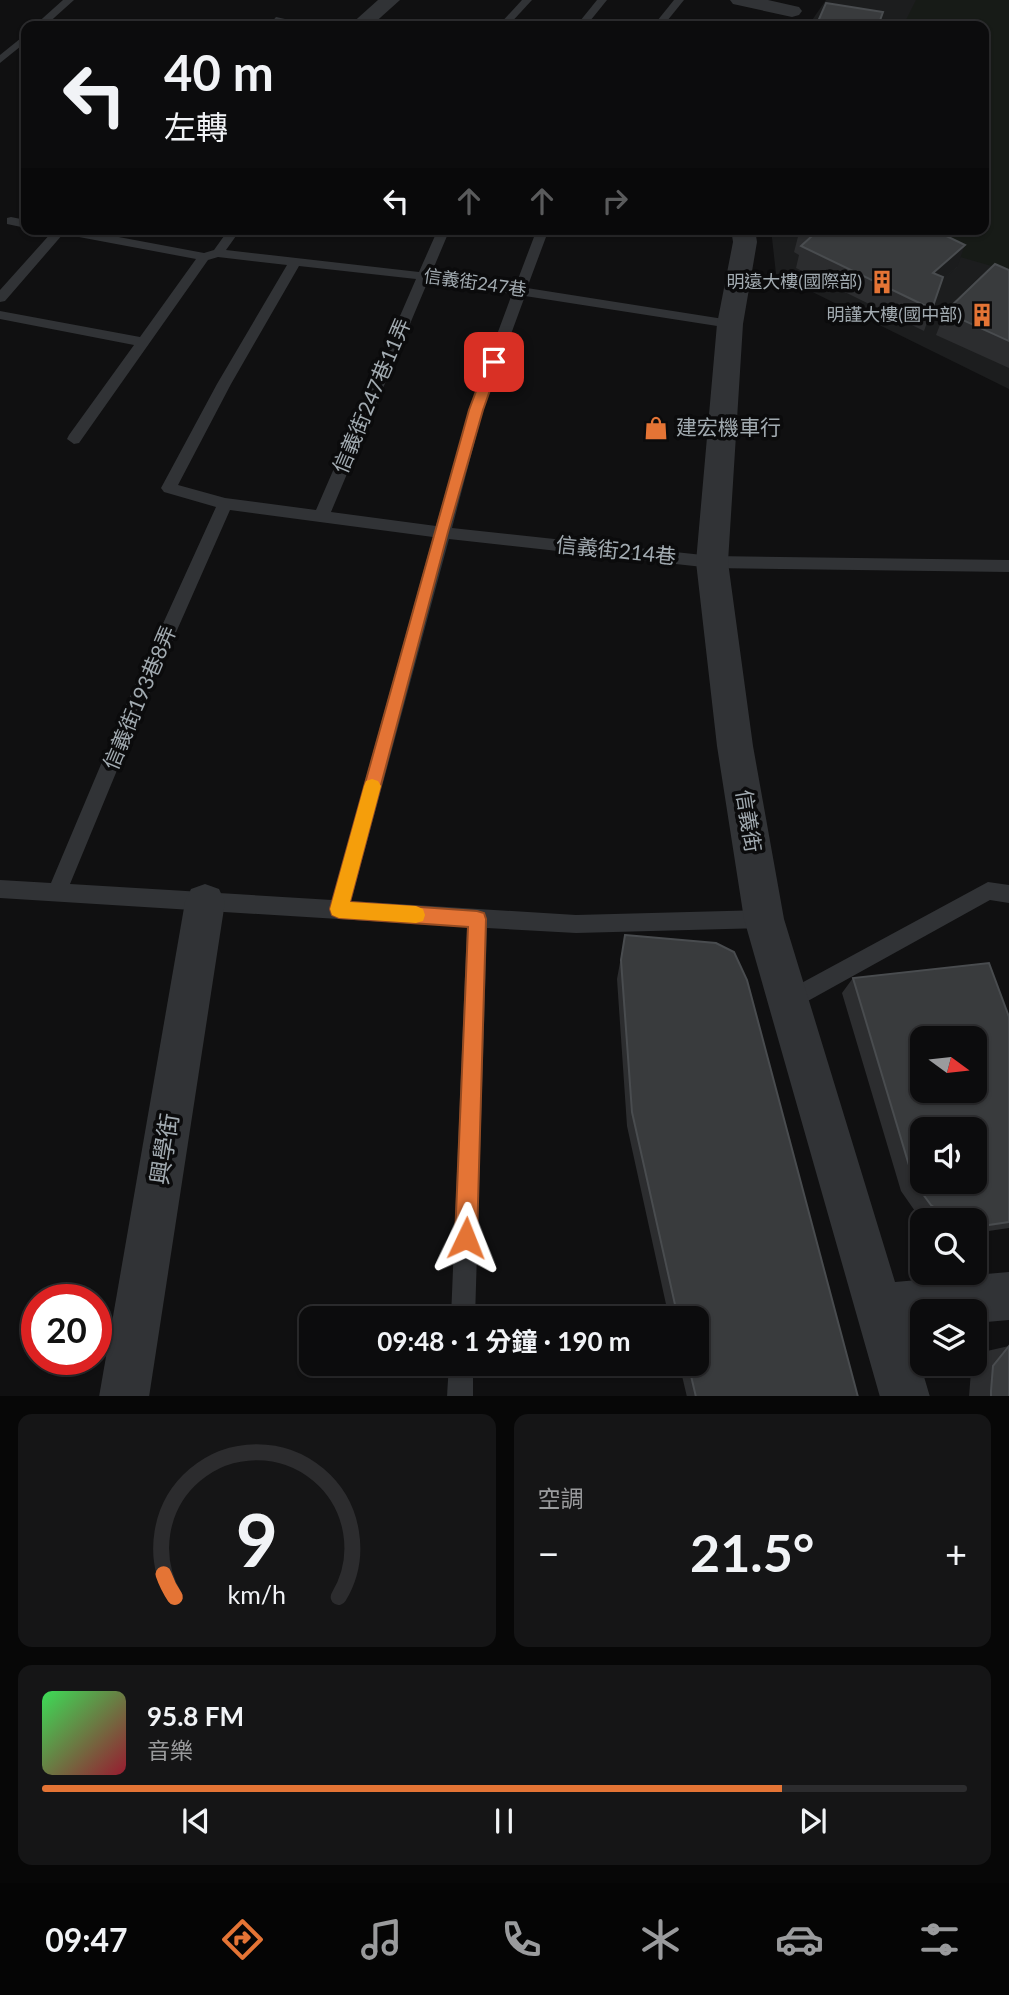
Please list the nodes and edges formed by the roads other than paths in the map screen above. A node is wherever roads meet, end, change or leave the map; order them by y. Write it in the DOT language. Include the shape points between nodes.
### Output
graph roads {
  1 [pos="69,0"];
  2 [pos="390,0"];
  3 [pos="527,0"];
  4 [pos="602,0"];
  5 [pos="679,0"];
  6 [pos="740,0"];
  7 [pos="792,12"];
  8 [pos="44,21"];
  9 [pos="365,21"];
  10 [pos="508,21"];
  11 [pos="585,21"];
  12 [pos="662,21"];
  13 [pos="21,41"];
  14 [pos="0,60"];
  15 [pos="11,221"];
  16 [pos="21,223"];
  17 [pos="53,235"];
  18 [pos="105,235"];
  19 [pos="229,235"];
  20 [pos="441,235"];
  21 [pos="541,235"];
  22 [pos="744,235"];
  23 [pos="211,255"];
  24 [pos="296,260"];
  25 [pos="422,276"];
  26 [pos="520,290"];
  27 [pos="0,298"];
  28 [pos="0,315"];
  29 [pos="730,324"];
  30 [pos="143,342"];
  31 [pos="74,439"];
  32 [pos="225,505"];
  33 [pos="321,516"];
  34 [pos="440,532"];
  35 [pos="712,562"];
  36 [pos="1009,566"];
  37 [pos="0,889"];
  38 [pos="57,892"];
  39 [pos="1009,894"];
  40 [pos="205,902"];
  41 [pos="339,909"];
  42 [pos="477,919"];
  43 [pos="764,919"];
  44 [pos="790,1000"];
  45 [pos="1009,1296"];
  46 [pos="463,1306"];
  47 [pos="878,1308"];
  48 [pos="461,1376"];
  49 [pos="124,1396"];
  50 [pos="460,1396"];
  51 [pos="905,1396"];
  1 -- 8 [label="lane"];
  2 -- 9 [label="street"];
  3 -- 10 [label="lane"];
  4 -- 11 [label="lane"];
  5 -- 12 [label="lane"];
  6 -- 7 [label="street"];
  13 -- 14 [label="lane"];
  15 -- 16 [label="lane"];
  17 -- 27 [label="lane"];
  18 -- 23 [label="lane, 信義街247巷"];
  19 -- 23 [label="lane"];
  20 -- 25 [label="lane, 信義街247巷11弄"];
  21 -- 26 [label="lane"];
  22 -- 29 [label="street, 信義街"];
  23 -- 24 [label="lane, 信義街247巷"];
  23 -- 30 [label="lane"];
  24 -- 25 [label="lane, 信義街247巷"];
  24 -- 32 [label="lane, 信義街214巷" via="169,488"];
  25 -- 26 [label="lane, 信義街247巷"];
  25 -- 33 [label="lane, 信義街247巷11弄"];
  26 -- 29 [label="lane, 信義街247巷"];
  26 -- 34 [label="lane" via="476,410"];
  28 -- 30 [label="lane"];
  29 -- 35 [label="street, 信義街"];
  30 -- 31 [label="lane"];
  32 -- 33 [label="lane, 信義街214巷"];
  32 -- 38 [label="lane, 信義街193巷8弄"];
  33 -- 34 [label="lane, 信義街214巷"];
  34 -- 35 [label="lane, 信義街214巷"];
  34 -- 41 [label="lane"];
  35 -- 36 [label="lane, 信義街214巷"];
  35 -- 43 [label="street, 信義街"];
  37 -- 38 [label="lane"];
  38 -- 40 [label="lane"];
  39 -- 44 [label="lane" via="988,891"];
  40 -- 41 [label="lane"];
  40 -- 49 [label="street, 興學街"];
  41 -- 42 [label="lane"];
  42 -- 43 [label="lane" via="576,924"];
  42 -- 46 [label="lane"];
  43 -- 44 [label="street, 信義街"];
  44 -- 47 [label="street, 信義街"];
  45 -- 47 [label="street"];
  47 -- 51 [label="street, 信義街"];
  48 -- 50 [label="lane"];
}
